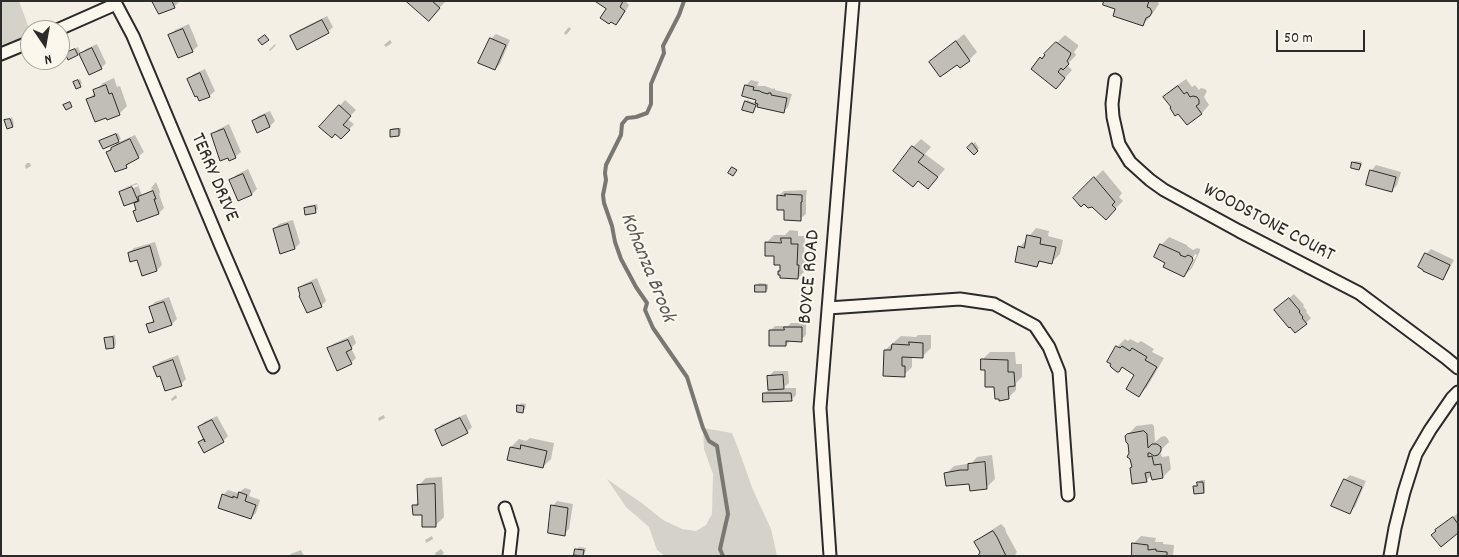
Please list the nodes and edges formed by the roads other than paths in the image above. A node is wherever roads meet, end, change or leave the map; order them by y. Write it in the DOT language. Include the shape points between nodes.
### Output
graph roads {
  1 [pos="853,1"];
  2 [pos="116,3"];
  3 [pos="70,24"];
  4 [pos="20,46"];
  5 [pos="1,54"];
  6 [pos="1115,80"];
  7 [pos="828,308"];
  8 [pos="273,367"];
  9 [pos="1458,368"];
  10 [pos="1458,392"];
  11 [pos="1068,495"];
  12 [pos="505,508"];
  13 [pos="509,556"];
  14 [pos="830,556"];
  15 [pos="1390,556"];
  1 -- 7 [label="street, BOYCE ROAD"];
  2 -- 3 [label="street"];
  2 -- 8 [label="street, TERRY DRIVE" via="133,36"];
  4 -- 5 [label="street"];
  6 -- 9 [label="street, WOODSTONE COURT" via="1112,117 1119,144 1130,162 1150,180 1359,293"];
  7 -- 11 [label="street" via="960,299 994,304 1035,326 1049,347 1059,372"];
  7 -- 14 [label="street, BOYCE ROAD" via="820,408"];
  10 -- 15 [label="street" via="1416,454"];
  12 -- 13 [label="street" via="512,530"];
}
